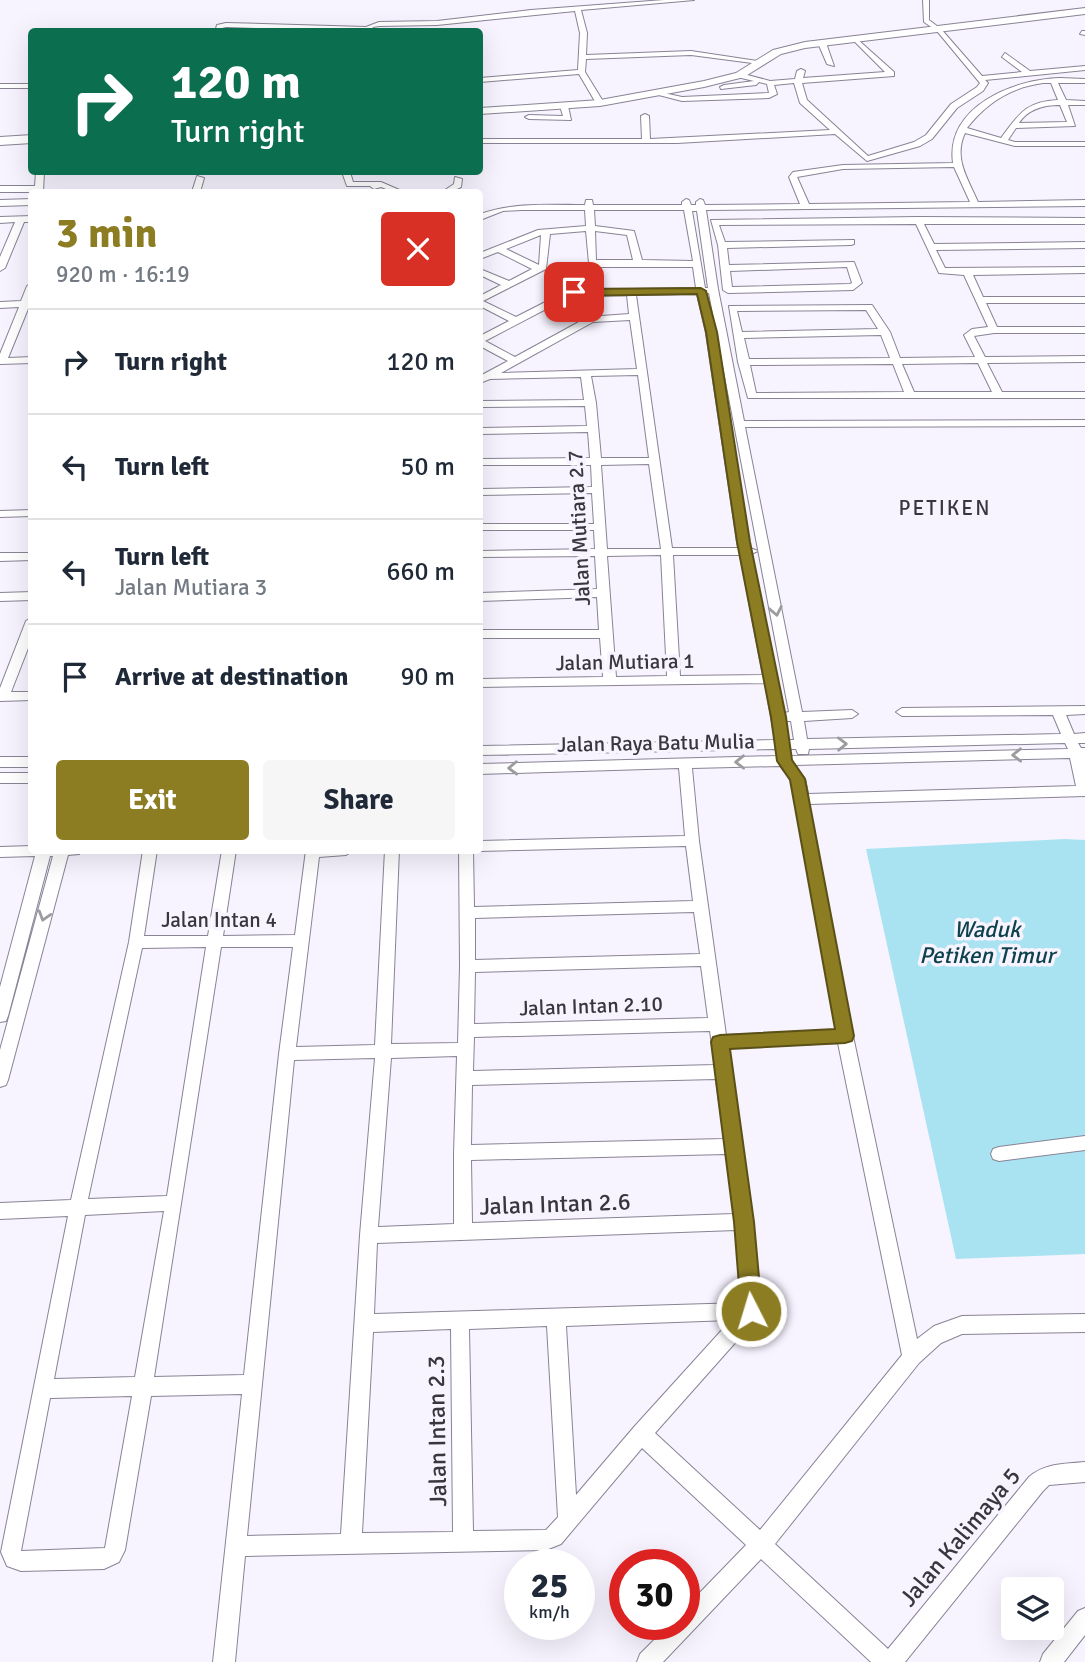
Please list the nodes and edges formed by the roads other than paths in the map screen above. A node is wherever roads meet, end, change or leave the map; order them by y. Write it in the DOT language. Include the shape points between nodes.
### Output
graph roads {
  1 [pos="691,0"];
  2 [pos="926,0"];
  3 [pos="653,1"];
  4 [pos="577,8"];
  5 [pos="1083,13"];
  6 [pos="219,28"];
  7 [pos="310,28"];
  8 [pos="372,28"];
  9 [pos="939,30"];
  10 [pos="856,40"];
  11 [pos="822,43"];
  12 [pos="1004,55"];
  13 [pos="583,57"];
  14 [pos="761,62"];
  15 [pos="831,64"];
  16 [pos="1085,68"];
  17 [pos="800,71"];
  18 [pos="581,72"];
  19 [pos="1028,73"];
  20 [pos="740,75"];
  21 [pos="981,78"];
  22 [pos="483,80"];
  23 [pos="1054,81"];
  24 [pos="1085,81"];
  25 [pos="765,83"];
  26 [pos="797,83"];
  27 [pos="0,86"];
  28 [pos="28,86"];
  29 [pos="724,87"];
  30 [pos="655,93"];
  31 [pos="1063,102"];
  32 [pos="600,103"];
  33 [pos="1085,103"];
  34 [pos="564,106"];
  35 [pos="483,111"];
  36 [pos="645,116"];
  37 [pos="529,117"];
  38 [pos="1014,126"];
  39 [pos="964,130"];
  40 [pos="837,132"];
  41 [pos="28,139"];
  42 [pos="0,141"];
  43 [pos="483,141"];
  44 [pos="646,141"];
  45 [pos="1003,141"];
  46 [pos="1085,144"];
  47 [pos="867,159"];
  48 [pos="957,165"];
  49 [pos="874,166"];
  50 [pos="346,175"];
  51 [pos="201,178"];
  52 [pos="458,179"];
  53 [pos="381,184"];
  54 [pos="0,189"];
  55 [pos="197,189"];
  56 [pos="370,189"];
  57 [pos="393,189"];
  58 [pos="452,189"];
  59 [pos="28,190"];
  60 [pos="1085,200"];
  61 [pos="974,201"];
  62 [pos="0,202"];
  63 [pos="28,202"];
  64 [pos="804,203"];
  65 [pos="589,204"];
  66 [pos="687,204"];
  67 [pos="700,205"];
  68 [pos="483,211"];
  69 [pos="483,217"];
  70 [pos="28,219"];
  71 [pos="0,220"];
  72 [pos="20,220"];
  73 [pos="842,220"];
  74 [pos="918,220"];
  75 [pos="1085,221"];
  76 [pos="592,231"];
  77 [pos="546,232"];
  78 [pos="0,234"];
  79 [pos="14,234"];
  80 [pos="851,242"];
  81 [pos="722,244"];
  82 [pos="1085,245"];
  83 [pos="929,247"];
  84 [pos="497,248"];
  85 [pos="483,255"];
  86 [pos="638,263"];
  87 [pos="697,264"];
  88 [pos="851,264"];
  89 [pos="0,268"];
  90 [pos="538,268"];
  91 [pos="725,268"];
  92 [pos="1085,270"];
  93 [pos="967,272"];
  94 [pos="483,273"];
  95 [pos="508,284"];
  96 [pos="714,290"];
  97 [pos="701,291"];
  98 [pos="631,292"];
  99 [pos="28,296"];
  100 [pos="483,299"];
  101 [pos="981,300"];
  102 [pos="1085,300"];
  103 [pos="483,303"];
  104 [pos="25,304"];
  105 [pos="0,305"];
  106 [pos="636,317"];
  107 [pos="516,321"];
  108 [pos="0,325"];
  109 [pos="16,326"];
  110 [pos="28,328"];
  111 [pos="994,330"];
  112 [pos="1085,330"];
  113 [pos="885,332"];
  114 [pos="738,335"];
  115 [pos="483,339"];
  116 [pos="483,343"];
  117 [pos="28,355"];
  118 [pos="2,358"];
  119 [pos="1085,359"];
  120 [pos="28,360"];
  121 [pos="514,360"];
  122 [pos="982,360"];
  123 [pos="898,361"];
  124 [pos="743,362"];
  125 [pos="585,372"];
  126 [pos="642,372"];
  127 [pos="483,378"];
  128 [pos="910,395"];
  129 [pos="998,395"];
  130 [pos="1085,395"];
  131 [pos="591,403"];
  132 [pos="483,404"];
  133 [pos="1085,423"];
  134 [pos="740,424"];
  135 [pos="592,429"];
  136 [pos="483,430"];
  137 [pos="654,461"];
  138 [pos="483,462"];
  139 [pos="596,462"];
  140 [pos="596,490"];
  141 [pos="483,492"];
  142 [pos="28,513"];
  143 [pos="0,514"];
  144 [pos="483,527"];
  145 [pos="598,527"];
  146 [pos="744,546"];
  147 [pos="666,548"];
  148 [pos="763,548"];
  149 [pos="483,549"];
  150 [pos="600,549"];
  151 [pos="483,554"];
  152 [pos="28,556"];
  153 [pos="0,557"];
  154 [pos="602,593"];
  155 [pos="28,596"];
  156 [pos="0,597"];
  157 [pos="483,597"];
  158 [pos="28,631"];
  159 [pos="483,634"];
  160 [pos="605,634"];
  161 [pos="771,679"];
  162 [pos="610,681"];
  163 [pos="674,681"];
  164 [pos="483,684"];
  165 [pos="28,696"];
  166 [pos="1,697"];
  167 [pos="1057,710"];
  168 [pos="1085,710"];
  169 [pos="902,712"];
  170 [pos="852,714"];
  171 [pos="796,716"];
  172 [pos="779,717"];
  173 [pos="1070,738"];
  174 [pos="1085,738"];
  175 [pos="783,745"];
  176 [pos="802,745"];
  177 [pos="483,751"];
  178 [pos="1080,753"];
  179 [pos="805,760"];
  180 [pos="784,761"];
  181 [pos="0,762"];
  182 [pos="28,762"];
  183 [pos="685,763"];
  184 [pos="483,769"];
  185 [pos="0,778"];
  186 [pos="28,778"];
  187 [pos="798,779"];
  188 [pos="1084,791"];
  189 [pos="801,799"];
  190 [pos="692,841"];
  191 [pos="483,846"];
  192 [pos="28,851"];
  193 [pos="0,852"];
  194 [pos="43,854"];
  195 [pos="61,854"];
  196 [pos="149,854"];
  197 [pos="228,854"];
  198 [pos="313,854"];
  199 [pos="392,854"];
  200 [pos="466,854"];
  201 [pos="701,906"];
  202 [pos="466,913"];
  203 [pos="301,941"];
  204 [pos="136,942"];
  205 [pos="216,942"];
  206 [pos="709,960"];
  207 [pos="468,966"];
  208 [pos="3,993"];
  209 [pos="0,1016"];
  210 [pos="717,1024"];
  211 [pos="466,1031"];
  212 [pos="845,1036"];
  213 [pos="720,1042"];
  214 [pos="465,1049"];
  215 [pos="383,1053"];
  216 [pos="287,1054"];
  217 [pos="724,1072"];
  218 [pos="466,1078"];
  219 [pos="0,1080"];
  220 [pos="1085,1143"];
  221 [pos="734,1146"];
  222 [pos="462,1153"];
  223 [pos="999,1154"];
  224 [pos="174,1203"];
  225 [pos="78,1207"];
  226 [pos="0,1211"];
  227 [pos="744,1222"];
  228 [pos="463,1231"];
  229 [pos="369,1235"];
  230 [pos="751,1311"];
  231 [pos="556,1318"];
  232 [pos="460,1321"];
  233 [pos="365,1323"];
  234 [pos="1085,1323"];
  235 [pos="912,1357"];
  236 [pos="253,1384"];
  237 [pos="143,1387"];
  238 [pos="41,1389"];
  239 [pos="640,1434"];
  240 [pos="1085,1472"];
  241 [pos="568,1521"];
  242 [pos="463,1541"];
  243 [pos="351,1543"];
  244 [pos="761,1545"];
  245 [pos="236,1546"];
  246 [pos="1085,1618"];
  247 [pos="224,1662"];
  248 [pos="648,1662"];
  249 [pos="889,1662"];
  250 [pos="1051,1662"];
  1 -- 3 [label="street"];
  2 -- 9 [label="street" via="926,21"];
  3 -- 4 [label="street"];
  4 -- 8 [label="street"];
  4 -- 13 [label="street" via="584,26"];
  5 -- 9 [label="main road"];
  6 -- 7 [label="street"];
  9 -- 10 [label="main road"];
  9 -- 21 [label="street"];
  10 -- 11 [label="main road"];
  10 -- 26 [label="street" via="891,74"];
  11 -- 14 [label="main road" via="787,48"];
  11 -- 15 [label="street"];
  12 -- 19 [label="street"];
  13 -- 14 [label="street" via="691,53"];
  13 -- 18 [label="street"];
  14 -- 20 [label="main road"];
  16 -- 19 [label="street"];
  17 -- 26 [label="street"];
  18 -- 22 [label="street"];
  18 -- 32 [label="street"];
  19 -- 21 [label="street"];
  20 -- 25 [label="street"];
  20 -- 30 [label="main road"];
  21 -- 47 [label="street" via="980,89 954,106 929,137"];
  23 -- 24 [label="street"];
  23 -- 31 [label="street"];
  23 -- 39 [label="street" via="1004,93 984,105"];
  25 -- 26 [label="street"];
  25 -- 29 [label="street"];
  25 -- 30 [label="street" via="773,94 682,99"];
  26 -- 40 [label="street" via="801,98"];
  27 -- 28 [label="street"];
  30 -- 32 [label="main road"];
  31 -- 33 [label="street"];
  31 -- 38 [label="street" via="1038,104"];
  31 -- 38 [label="street" via="1070,125"];
  32 -- 34 [label="main road"];
  34 -- 35 [label="main road"];
  34 -- 37 [label="street" via="568,118"];
  36 -- 44 [label="street"];
  38 -- 45 [label="street"];
  39 -- 45 [label="street"];
  39 -- 48 [label="street" via="955,148"];
  40 -- 44 [label="street"];
  40 -- 47 [label="street"];
  41 -- 42 [label="main road"];
  43 -- 44 [label="street"];
  45 -- 46 [label="street"];
  47 -- 49 [label="street"];
  48 -- 49 [label="street"];
  48 -- 61 [label="street"];
  49 -- 64 [label="street" via="796,174 793,177"];
  50 -- 53 [label="street" via="351,184"];
  51 -- 55 [label="street"];
  52 -- 58 [label="street" via="458,186"];
  53 -- 56 [label="street"];
  53 -- 57 [label="street"];
  54 -- 59 [label="street"];
  60 -- 61 [label="street"];
  61 -- 64 [label="street"];
  62 -- 63 [label="street"];
  64 -- 67 [label="street"];
  65 -- 66 [label="street"];
  65 -- 68 [label="street" via="504,204"];
  65 -- 69 [label="street" via="515,207"];
  65 -- 76 [label="street"];
  66 -- 67 [label="street"];
  66 -- 87 [label="street"];
  67 -- 96 [label="street"];
  70 -- 72 [label="street"];
  71 -- 72 [label="street"];
  72 -- 79 [label="street"];
  73 -- 74 [label="street"];
  73 -- 80 [label="street"];
  73 -- 81 [label="street" via="714,222"];
  74 -- 75 [label="street"];
  74 -- 83 [label="street"];
  76 -- 77 [label="street"];
  76 -- 86 [label="street" via="631,233"];
  76 -- 86 [label="street" via="594,264"];
  77 -- 84 [label="street"];
  77 -- 90 [label="street" via="545,264"];
  78 -- 79 [label="street"];
  79 -- 89 [label="street"];
  80 -- 81 [label="street"];
  80 -- 88 [label="street" via="857,260"];
  81 -- 91 [label="street"];
  82 -- 83 [label="street"];
  83 -- 93 [label="street" via="942,271"];
  84 -- 85 [label="street"];
  84 -- 90 [label="street"];
  86 -- 87 [label="street"];
  87 -- 97 [label="street"];
  88 -- 91 [label="street"];
  88 -- 91 [label="street" via="857,283 843,288 728,290"];
  90 -- 95 [label="street"];
  92 -- 93 [label="street"];
  93 -- 101 [label="street"];
  94 -- 95 [label="street"];
  95 -- 100 [label="street"];
  96 -- 97 [label="street"];
  96 -- 134 [label="street"];
  97 -- 98 [label="street"];
  97 -- 146 [label="street"];
  98 -- 106 [label="street"];
  98 -- 107 [label="street" via="569,293"];
  99 -- 104 [label="street"];
  101 -- 102 [label="street"];
  101 -- 111 [label="street"];
  103 -- 107 [label="street"];
  104 -- 105 [label="street"];
  104 -- 109 [label="street"];
  106 -- 121 [label="street" via="594,318"];
  106 -- 126 [label="street"];
  107 -- 115 [label="street"];
  108 -- 109 [label="street"];
  109 -- 110 [label="street"];
  109 -- 118 [label="street"];
  111 -- 112 [label="street"];
  111 -- 122 [label="street" via="969,335"];
  113 -- 114 [label="street"];
  113 -- 114 [label="street" via="865,305 732,307"];
  113 -- 123 [label="street"];
  114 -- 124 [label="street"];
  116 -- 121 [label="street"];
  117 -- 118 [label="street"];
  118 -- 120 [label="street"];
  119 -- 122 [label="street"];
  121 -- 127 [label="street"];
  122 -- 123 [label="street"];
  122 -- 129 [label="street"];
  123 -- 124 [label="street"];
  123 -- 128 [label="street"];
  124 -- 128 [label="street" via="752,396"];
  125 -- 126 [label="street"];
  125 -- 127 [label="street"];
  125 -- 131 [label="street, Jalan Mutiara 2.7"];
  126 -- 137 [label="street"];
  128 -- 129 [label="street"];
  129 -- 130 [label="street"];
  131 -- 132 [label="street"];
  131 -- 135 [label="street, Jalan Mutiara 2.7"];
  133 -- 134 [label="street"];
  134 -- 148 [label="street"];
  135 -- 136 [label="street"];
  135 -- 139 [label="street, Jalan Mutiara 2.7"];
  137 -- 139 [label="street"];
  137 -- 147 [label="street"];
  138 -- 139 [label="street"];
  139 -- 140 [label="street, Jalan Mutiara 2.7"];
  140 -- 141 [label="street"];
  140 -- 145 [label="street, Jalan Mutiara 2.7"];
  142 -- 143 [label="street"];
  144 -- 145 [label="street"];
  145 -- 150 [label="street, Jalan Mutiara 2.7"];
  146 -- 147 [label="street"];
  146 -- 148 [label="street"];
  146 -- 161 [label="street"];
  147 -- 150 [label="street"];
  147 -- 163 [label="street"];
  148 -- 171 [label="street, one-way"];
  149 -- 150 [label="street"];
  150 -- 151 [label="street"];
  150 -- 154 [label="street, Jalan Mutiara 2.7"];
  152 -- 153 [label="street"];
  154 -- 157 [label="street"];
  154 -- 160 [label="street, Jalan Mutiara 2.7"];
  155 -- 156 [label="street"];
  158 -- 166 [label="street"];
  159 -- 160 [label="street"];
  160 -- 162 [label="street, Jalan Mutiara 2.7"];
  161 -- 163 [label="street, Jalan Mutiara 1"];
  161 -- 172 [label="street"];
  162 -- 163 [label="street, Jalan Mutiara 1"];
  162 -- 164 [label="street, Jalan Mutiara 1"];
  165 -- 166 [label="street"];
  167 -- 168 [label="street"];
  167 -- 169 [label="street"];
  167 -- 173 [label="street"];
  170 -- 171 [label="street"];
  171 -- 172 [label="street"];
  171 -- 176 [label="street"];
  172 -- 175 [label="street"];
  173 -- 174 [label="street"];
  176 -- 173 [label="street, one-way"];
  173 -- 178 [label="street"];
  175 -- 176 [label="street"];
  175 -- 177 [label="street"];
  175 -- 180 [label="street"];
  176 -- 179 [label="street"];
  178 -- 179 [label="street, Jalan Raya Batu Mulia, one-way"];
  178 -- 188 [label="street"];
  179 -- 180 [label="street, Jalan Raya Batu Mulia"];
  179 -- 187 [label="street"];
  180 -- 183 [label="street, Jalan Raya Batu Mulia, one-way"];
  180 -- 187 [label="street"];
  181 -- 182 [label="street"];
  183 -- 184 [label="street, Jalan Raya Batu Mulia, one-way"];
  183 -- 190 [label="street"];
  185 -- 186 [label="street"];
  187 -- 189 [label="street"];
  188 -- 189 [label="street"];
  189 -- 212 [label="street"];
  190 -- 191 [label="street"];
  190 -- 201 [label="street"];
  192 -- 193 [label="street"];
  194 -- 208 [label="street"];
  195 -- 219 [label="street, one-way"];
  196 -- 204 [label="street"];
  197 -- 205 [label="street"];
  198 -- 203 [label="street"];
  199 -- 215 [label="street"];
  200 -- 202 [label="street"];
  201 -- 202 [label="street"];
  201 -- 206 [label="street"];
  202 -- 207 [label="street"];
  203 -- 205 [label="street, Jalan Intan 4"];
  203 -- 216 [label="street"];
  204 -- 205 [label="street, Jalan Intan 4"];
  204 -- 225 [label="street"];
  205 -- 224 [label="street"];
  206 -- 207 [label="street"];
  206 -- 210 [label="street"];
  207 -- 211 [label="street"];
  208 -- 209 [label="street"];
  210 -- 211 [label="street, Jalan Intan 2.10"];
  210 -- 213 [label="street"];
  211 -- 214 [label="street"];
  212 -- 213 [label="street"];
  212 -- 235 [label="street"];
  213 -- 217 [label="street"];
  214 -- 215 [label="street"];
  214 -- 218 [label="street"];
  215 -- 216 [label="street"];
  215 -- 229 [label="street"];
  216 -- 236 [label="street"];
  217 -- 218 [label="street"];
  217 -- 221 [label="street"];
  218 -- 222 [label="street"];
  220 -- 223 [label="street"];
  221 -- 222 [label="street"];
  221 -- 227 [label="street"];
  222 -- 228 [label="street"];
  224 -- 225 [label="street"];
  224 -- 237 [label="street"];
  225 -- 226 [label="street"];
  225 -- 238 [label="street"];
  227 -- 228 [label="street, Jalan Intan 2.6"];
  227 -- 230 [label="street"];
  228 -- 229 [label="street, Jalan Intan 2.6"];
  229 -- 233 [label="street"];
  230 -- 231 [label="street"];
  230 -- 239 [label="street"];
  231 -- 232 [label="street"];
  231 -- 241 [label="street"];
  232 -- 233 [label="street"];
  232 -- 242 [label="street, Jalan Intan 2.3"];
  233 -- 243 [label="street"];
  234 -- 235 [label="street" via="953,1326 936,1334"];
  235 -- 244 [label="street"];
  236 -- 237 [label="street"];
  236 -- 245 [label="street"];
  237 -- 238 [label="street"];
  237 -- 238 [label="street" via="111,1555 104,1559 22,1561 14,1559 11,1552"];
  239 -- 241 [label="street"];
  239 -- 244 [label="street"];
  240 -- 249 [label="street, Jalan Kalimaya 5" via="1045,1476 1035,1484"];
  241 -- 242 [label="street" via="546,1540"];
  242 -- 243 [label="street"];
  243 -- 245 [label="street"];
  244 -- 248 [label="street"];
  244 -- 249 [label="street"];
  245 -- 247 [label="street"];
  246 -- 250 [label="street"];
}
